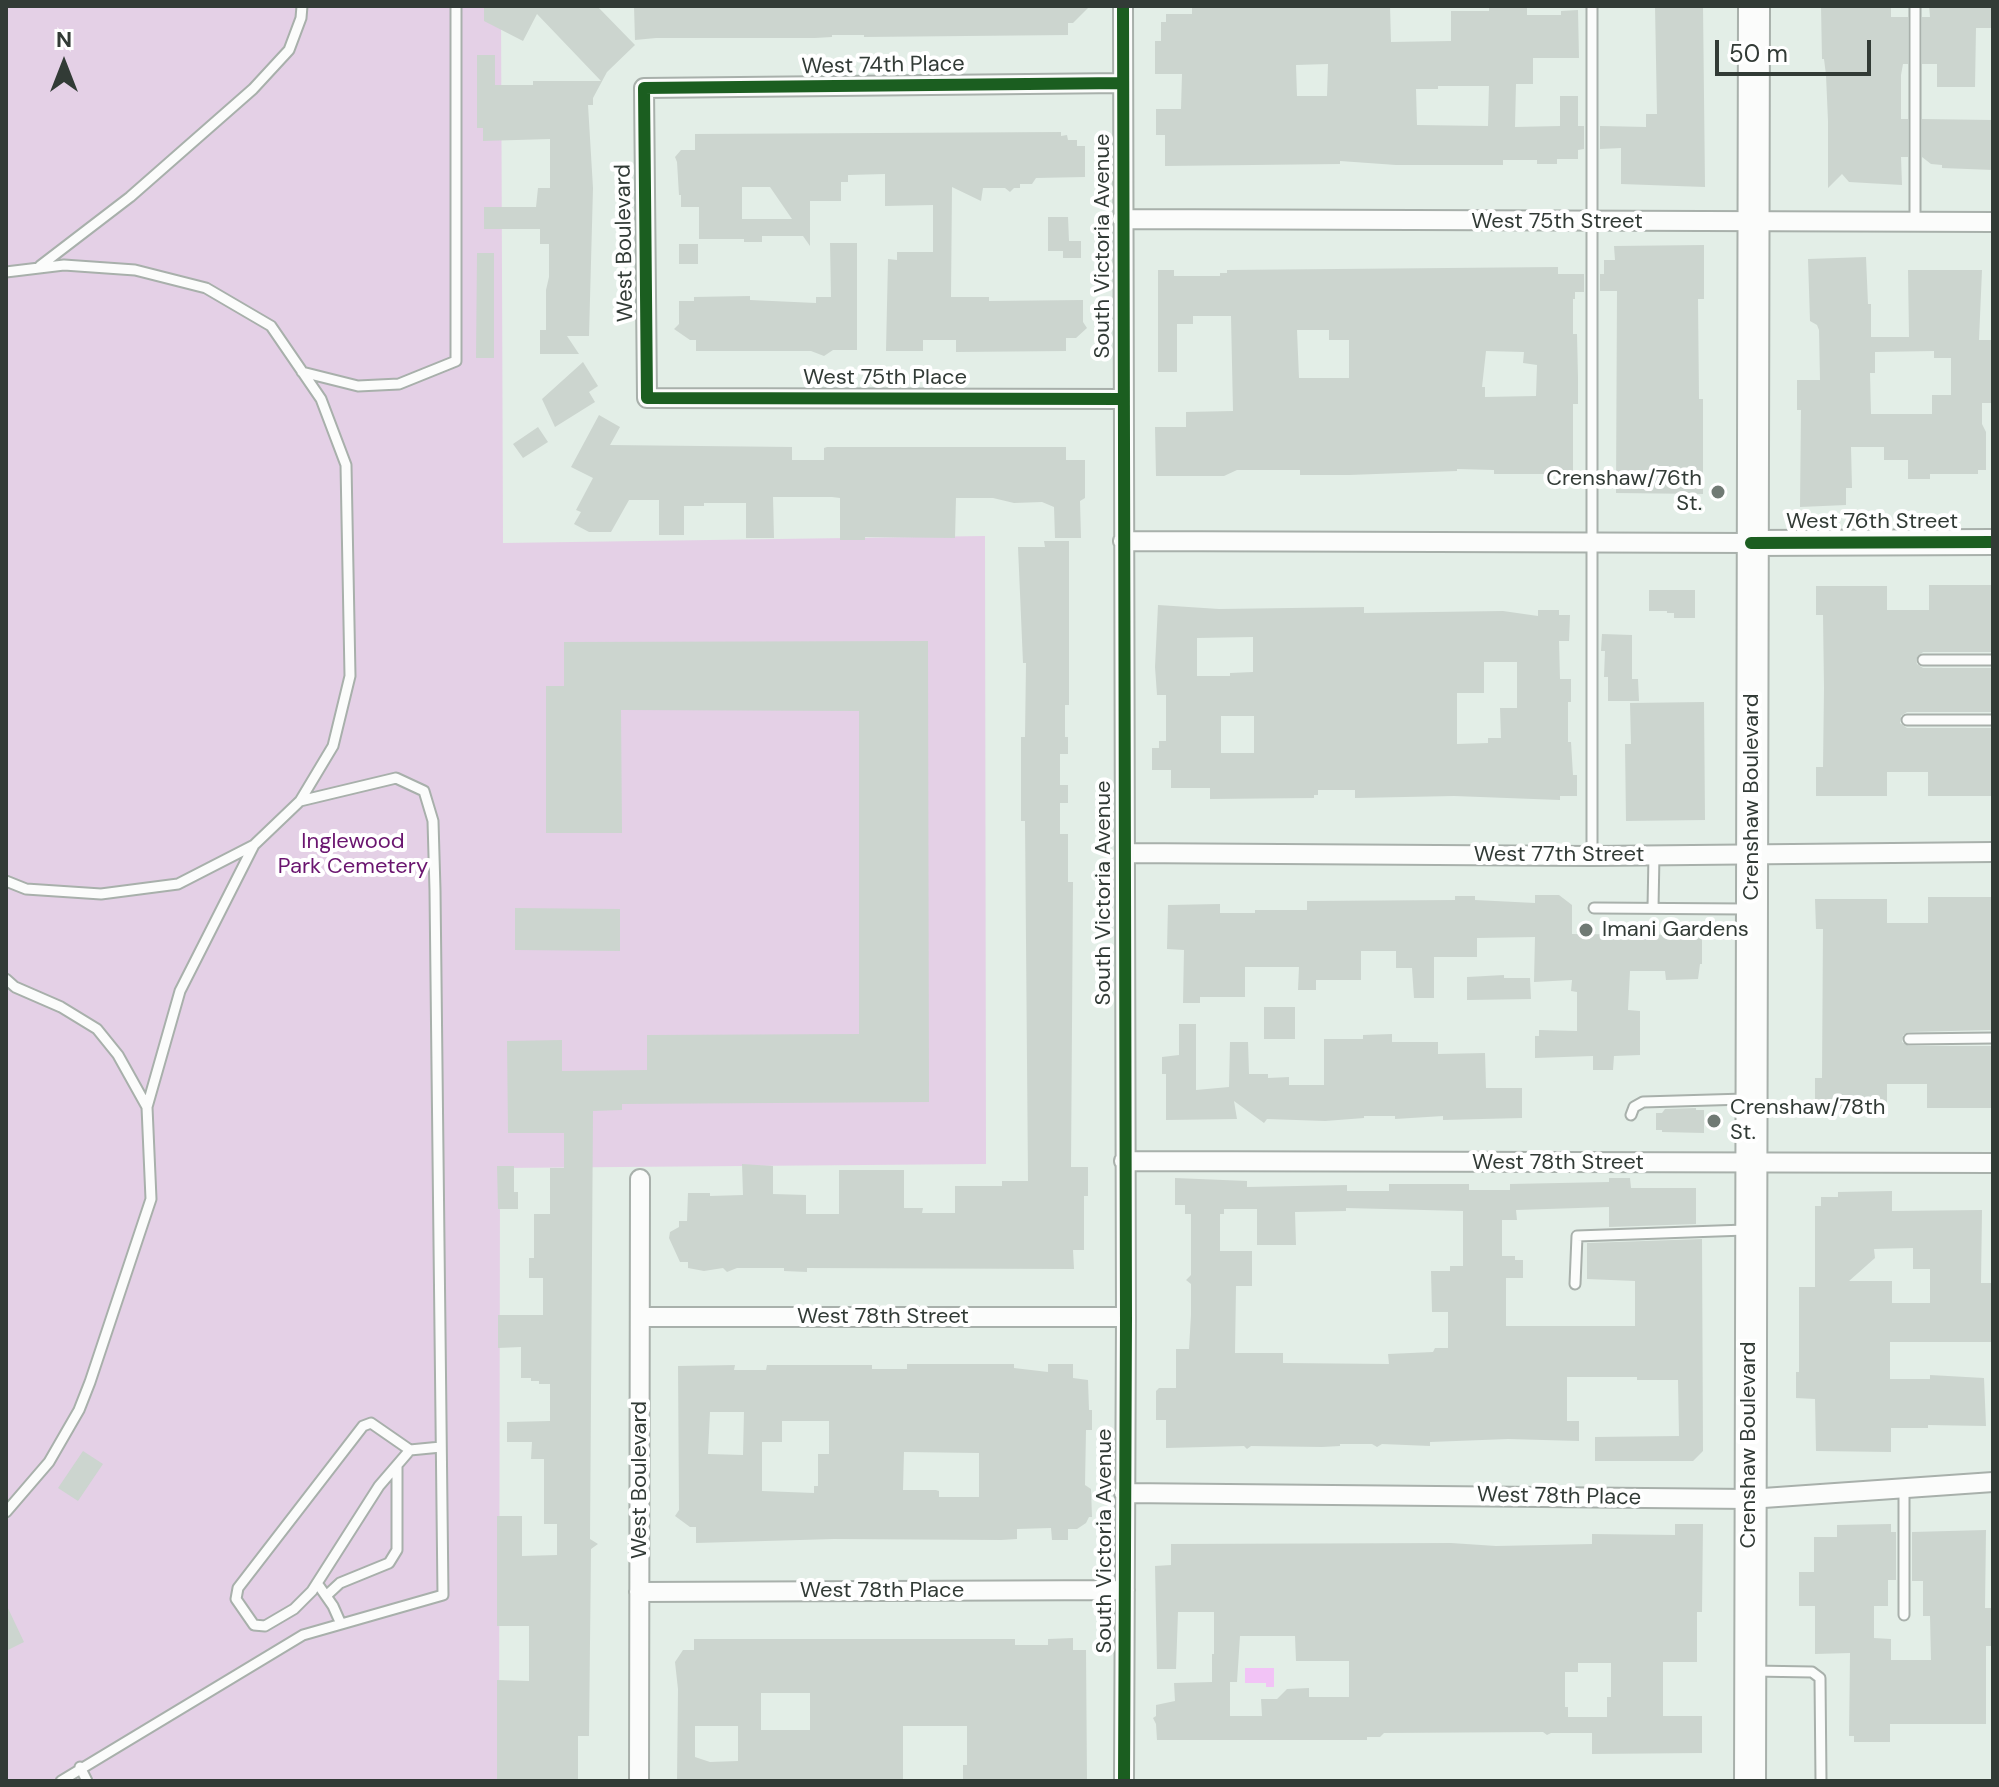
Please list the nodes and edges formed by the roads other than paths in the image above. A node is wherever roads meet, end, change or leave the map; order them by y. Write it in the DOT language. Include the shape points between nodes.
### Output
graph roads {
  1 [pos="302,6"];
  2 [pos="456,6"];
  3 [pos="1123,6"];
  4 [pos="1592,6"];
  5 [pos="1754,6"];
  6 [pos="1915,6"];
  7 [pos="1123,83"];
  8 [pos="644,88"];
  9 [pos="1122,219"];
  10 [pos="1593,222"];
  11 [pos="1755,222"];
  12 [pos="1915,222"];
  13 [pos="1993,222"];
  14 [pos="39,267"];
  15 [pos="6,272"];
  16 [pos="302,372"];
  17 [pos="647,398"];
  18 [pos="1123,399"];
  19 [pos="1123,541"];
  20 [pos="1993,542"];
  21 [pos="1592,543"];
  22 [pos="1751,543"];
  23 [pos="1923,660"];
  24 [pos="1993,660"];
  25 [pos="1907,720"];
  26 [pos="1993,720"];
  27 [pos="300,801"];
  28 [pos="254,845"];
  29 [pos="1993,852"];
  30 [pos="1125,853"];
  31 [pos="1752,853"];
  32 [pos="1654,855"];
  33 [pos="1592,856"];
  34 [pos="6,881"];
  35 [pos="1594,908"];
  36 [pos="1653,908"];
  37 [pos="1752,909"];
  38 [pos="6,979"];
  39 [pos="1993,1038"];
  40 [pos="1909,1039"];
  41 [pos="1751,1098"];
  42 [pos="147,1107"];
  43 [pos="1631,1115"];
  44 [pos="1124,1161"];
  45 [pos="1993,1163"];
  46 [pos="1750,1164"];
  47 [pos="640,1179"];
  48 [pos="1750,1230"];
  49 [pos="1575,1284"];
  50 [pos="640,1317"];
  51 [pos="1126,1317"];
  52 [pos="441,1447"];
  53 [pos="410,1450"];
  54 [pos="397,1464"];
  55 [pos="1993,1482"];
  56 [pos="1904,1488"];
  57 [pos="1124,1493"];
  58 [pos="1749,1499"];
  59 [pos="6,1512"];
  60 [pos="317,1583"];
  61 [pos="1125,1590"];
  62 [pos="639,1592"];
  63 [pos="326,1596"];
  64 [pos="1904,1615"];
  65 [pos="341,1624"];
  66 [pos="1750,1671"];
  67 [pos="80,1767"];
  68 [pos="61,1781"];
  69 [pos="87,1781"];
  70 [pos="639,1781"];
  71 [pos="1124,1781"];
  72 [pos="1750,1781"];
  73 [pos="1821,1781"];
  1 -- 14 [label="lane" via="289,50 253,89 130,197"];
  2 -- 16 [label="lane" via="456,361 399,384 358,386"];
  3 -- 7 [label="street, South Victoria Avenue"];
  4 -- 10 [label="lane"];
  5 -- 11 [label="main road, Crenshaw Boulevard"];
  6 -- 12 [label="lane"];
  7 -- 8 [label="street, West 74th Place"];
  7 -- 9 [label="street, South Victoria Avenue"];
  8 -- 17 [label="street, West Boulevard"];
  9 -- 10 [label="street, West 75th Street"];
  9 -- 18 [label="street, South Victoria Avenue"];
  10 -- 11 [label="street, West 75th Street"];
  10 -- 21 [label="lane"];
  11 -- 12 [label="street, West 75th Street"];
  11 -- 22 [label="main road, Crenshaw Boulevard"];
  12 -- 13 [label="street, West 75th Street"];
  14 -- 15 [label="lane"];
  14 -- 16 [label="lane" via="135,270 206,288 271,326"];
  16 -- 27 [label="lane" via="321,399 346,465 350,676 333,746"];
  17 -- 18 [label="street, West 75th Place"];
  18 -- 19 [label="street, South Victoria Avenue"];
  19 -- 21 [label="street, West 76th Street"];
  19 -- 30 [label="street, South Victoria Avenue"];
  20 -- 22 [label="street, West 76th Street"];
  21 -- 22 [label="street, West 76th Street"];
  21 -- 33 [label="lane"];
  22 -- 31 [label="main road, Crenshaw Boulevard"];
  23 -- 24 [label="lane"];
  25 -- 26 [label="lane"];
  27 -- 28 [label="lane"];
  27 -- 52 [label="lane" via="396,778 424,791 433,821"];
  28 -- 34 [label="lane" via="178,884 101,894 26,889"];
  28 -- 42 [label="lane" via="180,991"];
  29 -- 31 [label="street, West 77th Street"];
  30 -- 33 [label="street, West 77th Street"];
  30 -- 44 [label="street, South Victoria Avenue"];
  31 -- 32 [label="street, West 77th Street"];
  31 -- 37 [label="main road, Crenshaw Boulevard"];
  32 -- 33 [label="street, West 77th Street"];
  32 -- 36 [label="lane"];
  35 -- 36 [label="lane"];
  36 -- 37 [label="lane"];
  37 -- 41 [label="main road, Crenshaw Boulevard"];
  38 -- 42 [label="lane" via="97,1029"];
  39 -- 40 [label="lane"];
  41 -- 43 [label="lane" via="1643,1102"];
  41 -- 46 [label="main road, Crenshaw Boulevard"];
  42 -- 59 [label="lane" via="151,1199 90,1382 49,1462"];
  44 -- 46 [label="street, West 78th Street"];
  44 -- 51 [label="street, South Victoria Avenue"];
  45 -- 46 [label="street, West 78th Street"];
  46 -- 48 [label="main road, Crenshaw Boulevard"];
  47 -- 50 [label="street, West Boulevard"];
  48 -- 49 [label="lane" via="1577,1236"];
  48 -- 58 [label="main road, Crenshaw Boulevard"];
  50 -- 51 [label="street, West 78th Street"];
  50 -- 62 [label="street, West Boulevard"];
  51 -- 57 [label="street, South Victoria Avenue"];
  52 -- 53 [label="lane"];
  52 -- 65 [label="lane" via="443,1595"];
  53 -- 54 [label="lane"];
  53 -- 60 [label="lane" via="371,1423 363,1426 238,1588 236,1599 254,1625 265,1626 294,1609"];
  54 -- 60 [label="lane"];
  54 -- 63 [label="lane" via="397,1550 389,1563 340,1583"];
  55 -- 56 [label="street, West 78th Place"];
  56 -- 58 [label="street, West 78th Place"];
  56 -- 64 [label="lane"];
  57 -- 58 [label="street, West 78th Place"];
  57 -- 61 [label="street, South Victoria Avenue"];
  58 -- 66 [label="main road, Crenshaw Boulevard"];
  60 -- 63 [label="lane"];
  61 -- 62 [label="street, West 78th Place"];
  61 -- 71 [label="street, South Victoria Avenue"];
  62 -- 70 [label="street, West Boulevard"];
  63 -- 65 [label="lane"];
  65 -- 67 [label="lane" via="303,1635"];
  66 -- 72 [label="main road, Crenshaw Boulevard"];
  66 -- 73 [label="lane" via="1812,1672 1820,1678"];
  67 -- 68 [label="lane"];
  67 -- 69 [label="lane"];
}
